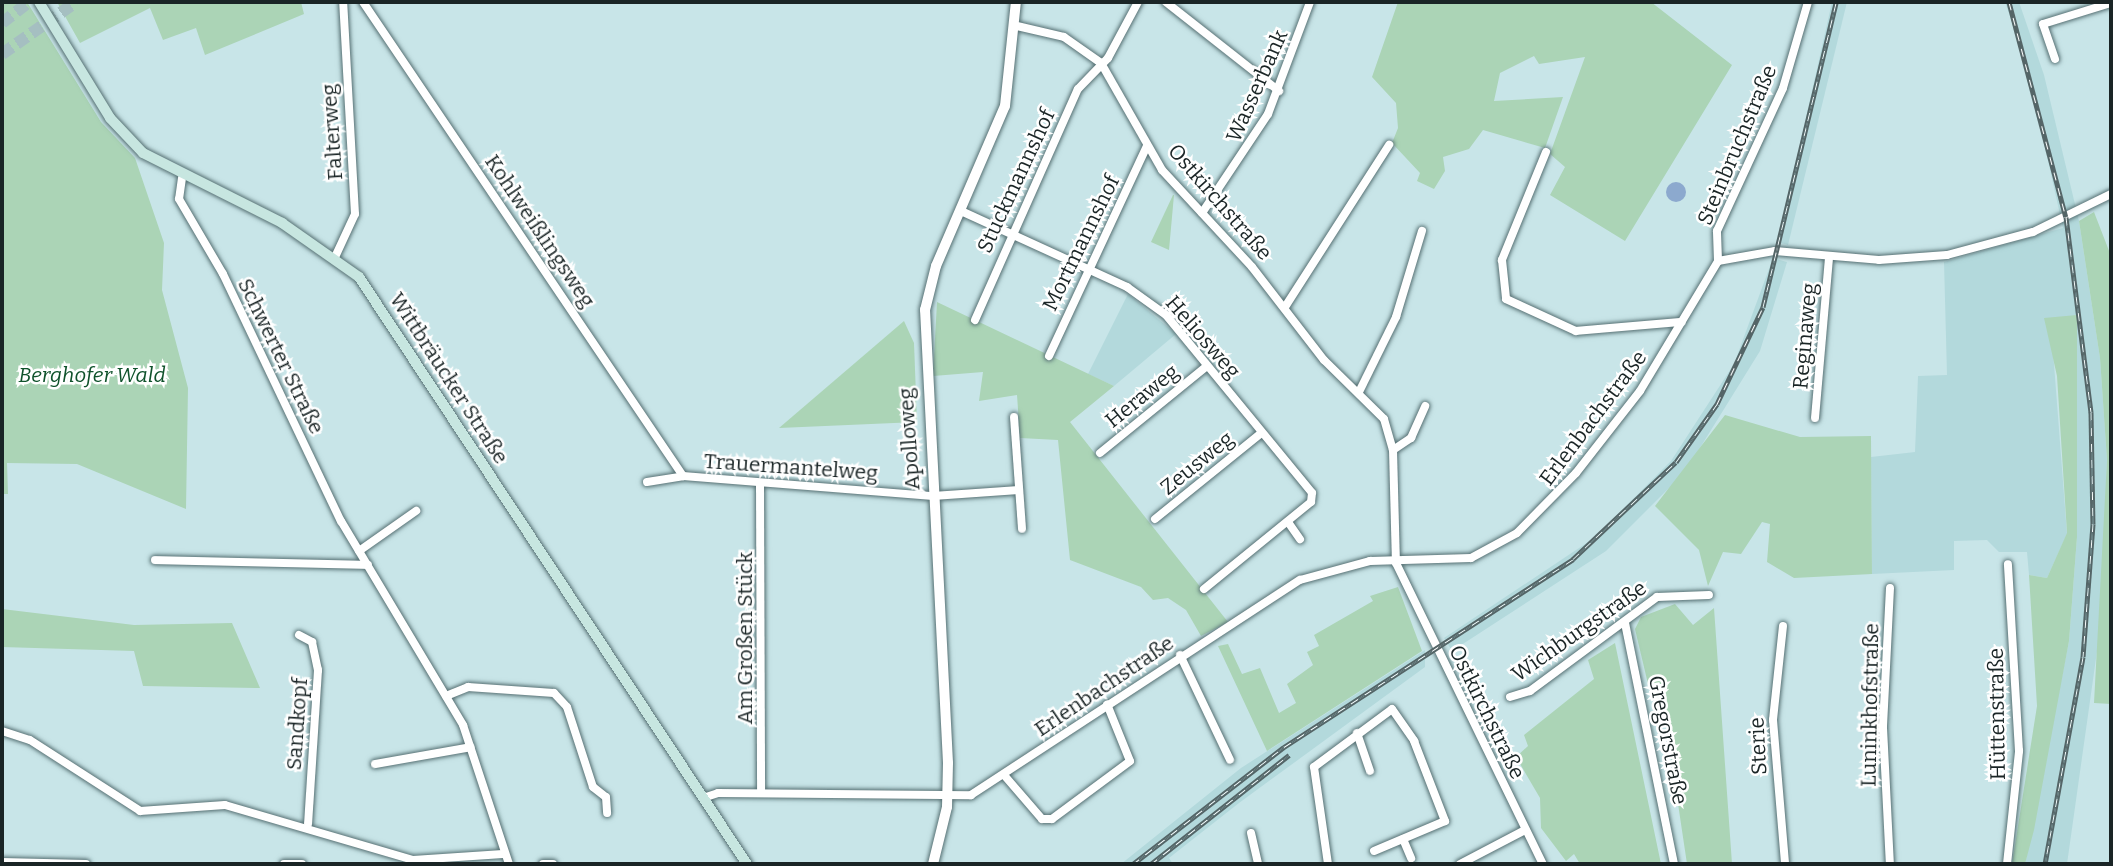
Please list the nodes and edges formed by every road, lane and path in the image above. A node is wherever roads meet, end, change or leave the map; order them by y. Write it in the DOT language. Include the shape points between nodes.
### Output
graph roads {
  1 [pos="39,2"];
  2 [pos="343,2"];
  3 [pos="1016,2"];
  4 [pos="1138,2"];
  5 [pos="1166,2"];
  6 [pos="1310,2"];
  7 [pos="1808,2"];
  8 [pos="369,3"];
  9 [pos="2111,3"];
  10 [pos="1017,26"];
  11 [pos="2055,59"];
  12 [pos="1101,63"];
  13 [pos="1279,91"];
  14 [pos="1389,145"];
  15 [pos="1147,146"];
  16 [pos="1546,152"];
  17 [pos="183,178"];
  18 [pos="2111,194"];
  19 [pos="961,211"];
  20 [pos="1202,213"];
  21 [pos="1422,231"];
  22 [pos="1010,233"];
  23 [pos="336,255"];
  24 [pos="1829,257"];
  25 [pos="1718,261"];
  26 [pos="1087,269"];
  27 [pos="1284,307"];
  28 [pos="975,320"];
  29 [pos="1682,322"];
  30 [pos="1049,356"];
  31 [pos="1207,366"];
  32 [pos="1359,392"];
  33 [pos="1425,406"];
  34 [pos="1014,417"];
  35 [pos="1815,418"];
  36 [pos="1261,434"];
  37 [pos="1393,450"];
  38 [pos="1100,453"];
  39 [pos="683,476"];
  40 [pos="647,482"];
  41 [pos="760,483"];
  42 [pos="1019,490"];
  43 [pos="933,496"];
  44 [pos="416,512"];
  45 [pos="1155,519"];
  46 [pos="1288,523"];
  47 [pos="1022,529"];
  48 [pos="1300,539"];
  49 [pos="359,551"];
  50 [pos="1394,557"];
  51 [pos="155,560"];
  52 [pos="2008,564"];
  53 [pos="368,565"];
  54 [pos="1203,589"];
  55 [pos="1890,589"];
  56 [pos="1709,595"];
  57 [pos="1625,623"];
  58 [pos="1783,626"];
  59 [pos="299,635"];
  60 [pos="1180,655"];
  61 [pos="446,696"];
  62 [pos="1510,697"];
  63 [pos="1107,704"];
  64 [pos="2,731"];
  65 [pos="1357,733"];
  66 [pos="471,747"];
  67 [pos="1230,760"];
  68 [pos="375,764"];
  69 [pos="1370,771"];
  70 [pos="1004,775"];
  71 [pos="761,793"];
  72 [pos="948,797"];
  73 [pos="703,798"];
  74 [pos="607,813"];
  75 [pos="308,824"];
  76 [pos="1523,831"];
  77 [pos="1251,832"];
  78 [pos="1404,839"];
  79 [pos="1374,851"];
  80 [pos="503,854"];
  81 [pos="1411,858"];
  82 [pos="2,862"];
  83 [pos="413,862"];
  84 [pos="86,864"];
  85 [pos="285,864"];
  86 [pos="302,864"];
  87 [pos="509,864"];
  88 [pos="543,864"];
  89 [pos="553,864"];
  90 [pos="747,864"];
  91 [pos="933,864"];
  92 [pos="1258,864"];
  93 [pos="1328,864"];
  94 [pos="1460,864"];
  95 [pos="1543,864"];
  96 [pos="1674,864"];
  97 [pos="1784,864"];
  98 [pos="1891,864"];
  99 [pos="2007,864"];
  1 -- 17 [label="main road, Wittbräucker Straße" via="110,118 143,153"];
  2 -- 23 [label="street, Falterweg" via="355,214"];
  3 -- 10 [label="street"];
  4 -- 12 [label="street, Stuckmannshof"];
  5 -- 13 [label="street"];
  6 -- 13 [label="street, Wasserbank"];
  7 -- 25 [label="street, Steinbruchstraße" via="1783,88 1717,231"];
  8 -- 39 [label="street, Kohlweißlingsweg"];
  9 -- 11 [label="street" via="2043,24"];
  10 -- 12 [label="street, Ostkirchstraße" via="1064,37"];
  10 -- 19 [label="street, Apolloweg" via="1005,106"];
  12 -- 15 [label="street, Ostkirchstraße"];
  12 -- 22 [label="street, Stuckmannshof" via="1078,89"];
  13 -- 20 [label="street, Wasserbank" via="1250,149"];
  14 -- 27 [label="street"];
  15 -- 20 [label="street, Ostkirchstraße"];
  15 -- 26 [label="street, Mortmannshof"];
  16 -- 29 [label="street" via="1502,260 1506,299 1576,331"];
  17 -- 23 [label="main road, Wittbräucker Straße"];
  17 -- 49 [label="street, Schwerter Straße" via="179,199 223,274"];
  18 -- 24 [label="street" via="1988,246 1917,259"];
  19 -- 22 [label="street, Heliosweg"];
  19 -- 43 [label="street, Apolloweg" via="936,266 925,310"];
  20 -- 27 [label="street, Ostkirchstraße"];
  21 -- 32 [label="street" via="1396,317"];
  22 -- 26 [label="street, Heliosweg"];
  22 -- 28 [label="street, Stuckmannshof"];
  23 -- 73 [label="main road, Wittbräucker Straße" via="378,305"];
  24 -- 25 [label="street" via="1775,251"];
  24 -- 35 [label="street, Reginaweg"];
  25 -- 29 [label="street, Erlenbachstraße"];
  26 -- 30 [label="street, Mortmannshof"];
  26 -- 31 [label="street, Heliosweg" via="1166,315"];
  27 -- 32 [label="street, Ostkirchstraße" via="1324,360"];
  29 -- 50 [label="street, Erlenbachstraße" via="1602,441 1517,533 1471,558"];
  31 -- 36 [label="street, Heliosweg"];
  31 -- 38 [label="street, Heraweg"];
  32 -- 37 [label="street, Ostkirchstraße" via="1384,419"];
  33 -- 37 [label="street" via="1411,439"];
  34 -- 42 [label="street"];
  36 -- 45 [label="street, Zeusweg"];
  36 -- 46 [label="street, Heliosweg" via="1312,493 1311,502"];
  37 -- 50 [label="street, Ostkirchstraße"];
  39 -- 40 [label="street, Trauermantelweg"];
  39 -- 41 [label="street, Trauermantelweg"];
  41 -- 43 [label="street, Trauermantelweg"];
  41 -- 71 [label="street, Am Großen Stück"];
  42 -- 43 [label="street, Trauermantelweg"];
  42 -- 47 [label="street"];
  43 -- 72 [label="street, Apolloweg"];
  44 -- 49 [label="street"];
  46 -- 48 [label="street"];
  46 -- 54 [label="street, Heliosweg"];
  49 -- 53 [label="street, Schwerter Straße"];
  50 -- 60 [label="street, Erlenbachstraße" via="1300,580"];
  50 -- 76 [label="street, Ostkirchstraße"];
  51 -- 53 [label="street"];
  52 -- 99 [label="street, Hüttenstraße" via="2019,751"];
  53 -- 61 [label="street, Schwerter Straße"];
  55 -- 98 [label="street, Luninkhofstraße" via="1883,728"];
  56 -- 57 [label="street, Wichburgstraße" via="1662,595"];
  57 -- 62 [label="street, Wichburgstraße" via="1530,691"];
  57 -- 96 [label="street, Gregorstraße"];
  58 -- 97 [label="street, Sterie" via="1773,728"];
  59 -- 75 [label="street, Sandkopf" via="312,642 318,670"];
  60 -- 63 [label="street, Erlenbachstraße"];
  60 -- 67 [label="street"];
  61 -- 66 [label="street, Schwerter Straße"];
  61 -- 74 [label="street" via="468,687 554,693 567,707 593,787 606,797"];
  63 -- 70 [label="street, Erlenbachstraße"];
  63 -- 70 [label="street" via="1129,761 1052,819 1042,819"];
  64 -- 75 [label="street" via="30,740 140,811 225,805"];
  65 -- 69 [label="street"];
  65 -- 78 [label="street" via="1392,709 1414,741 1445,821"];
  65 -- 93 [label="street" via="1314,767"];
  66 -- 68 [label="street"];
  66 -- 80 [label="street, Schwerter Straße"];
  70 -- 72 [label="street, Erlenbachstraße" via="971,795"];
  71 -- 72 [label="street, Erlenbachstraße"];
  71 -- 73 [label="street, Erlenbachstraße"];
  72 -- 91 [label="street, Apolloweg"];
  73 -- 90 [label="main road, Wittbräucker Straße"];
  75 -- 83 [label="street"];
  76 -- 94 [label="street"];
  76 -- 95 [label="street, Ostkirchstraße"];
  77 -- 92 [label="street"];
  78 -- 79 [label="street"];
  78 -- 81 [label="street"];
  80 -- 83 [label="street"];
  80 -- 87 [label="street, Schwerter Straße"];
  82 -- 84 [label="street"];
  85 -- 86 [label="street"];
  88 -- 89 [label="street"];
}
